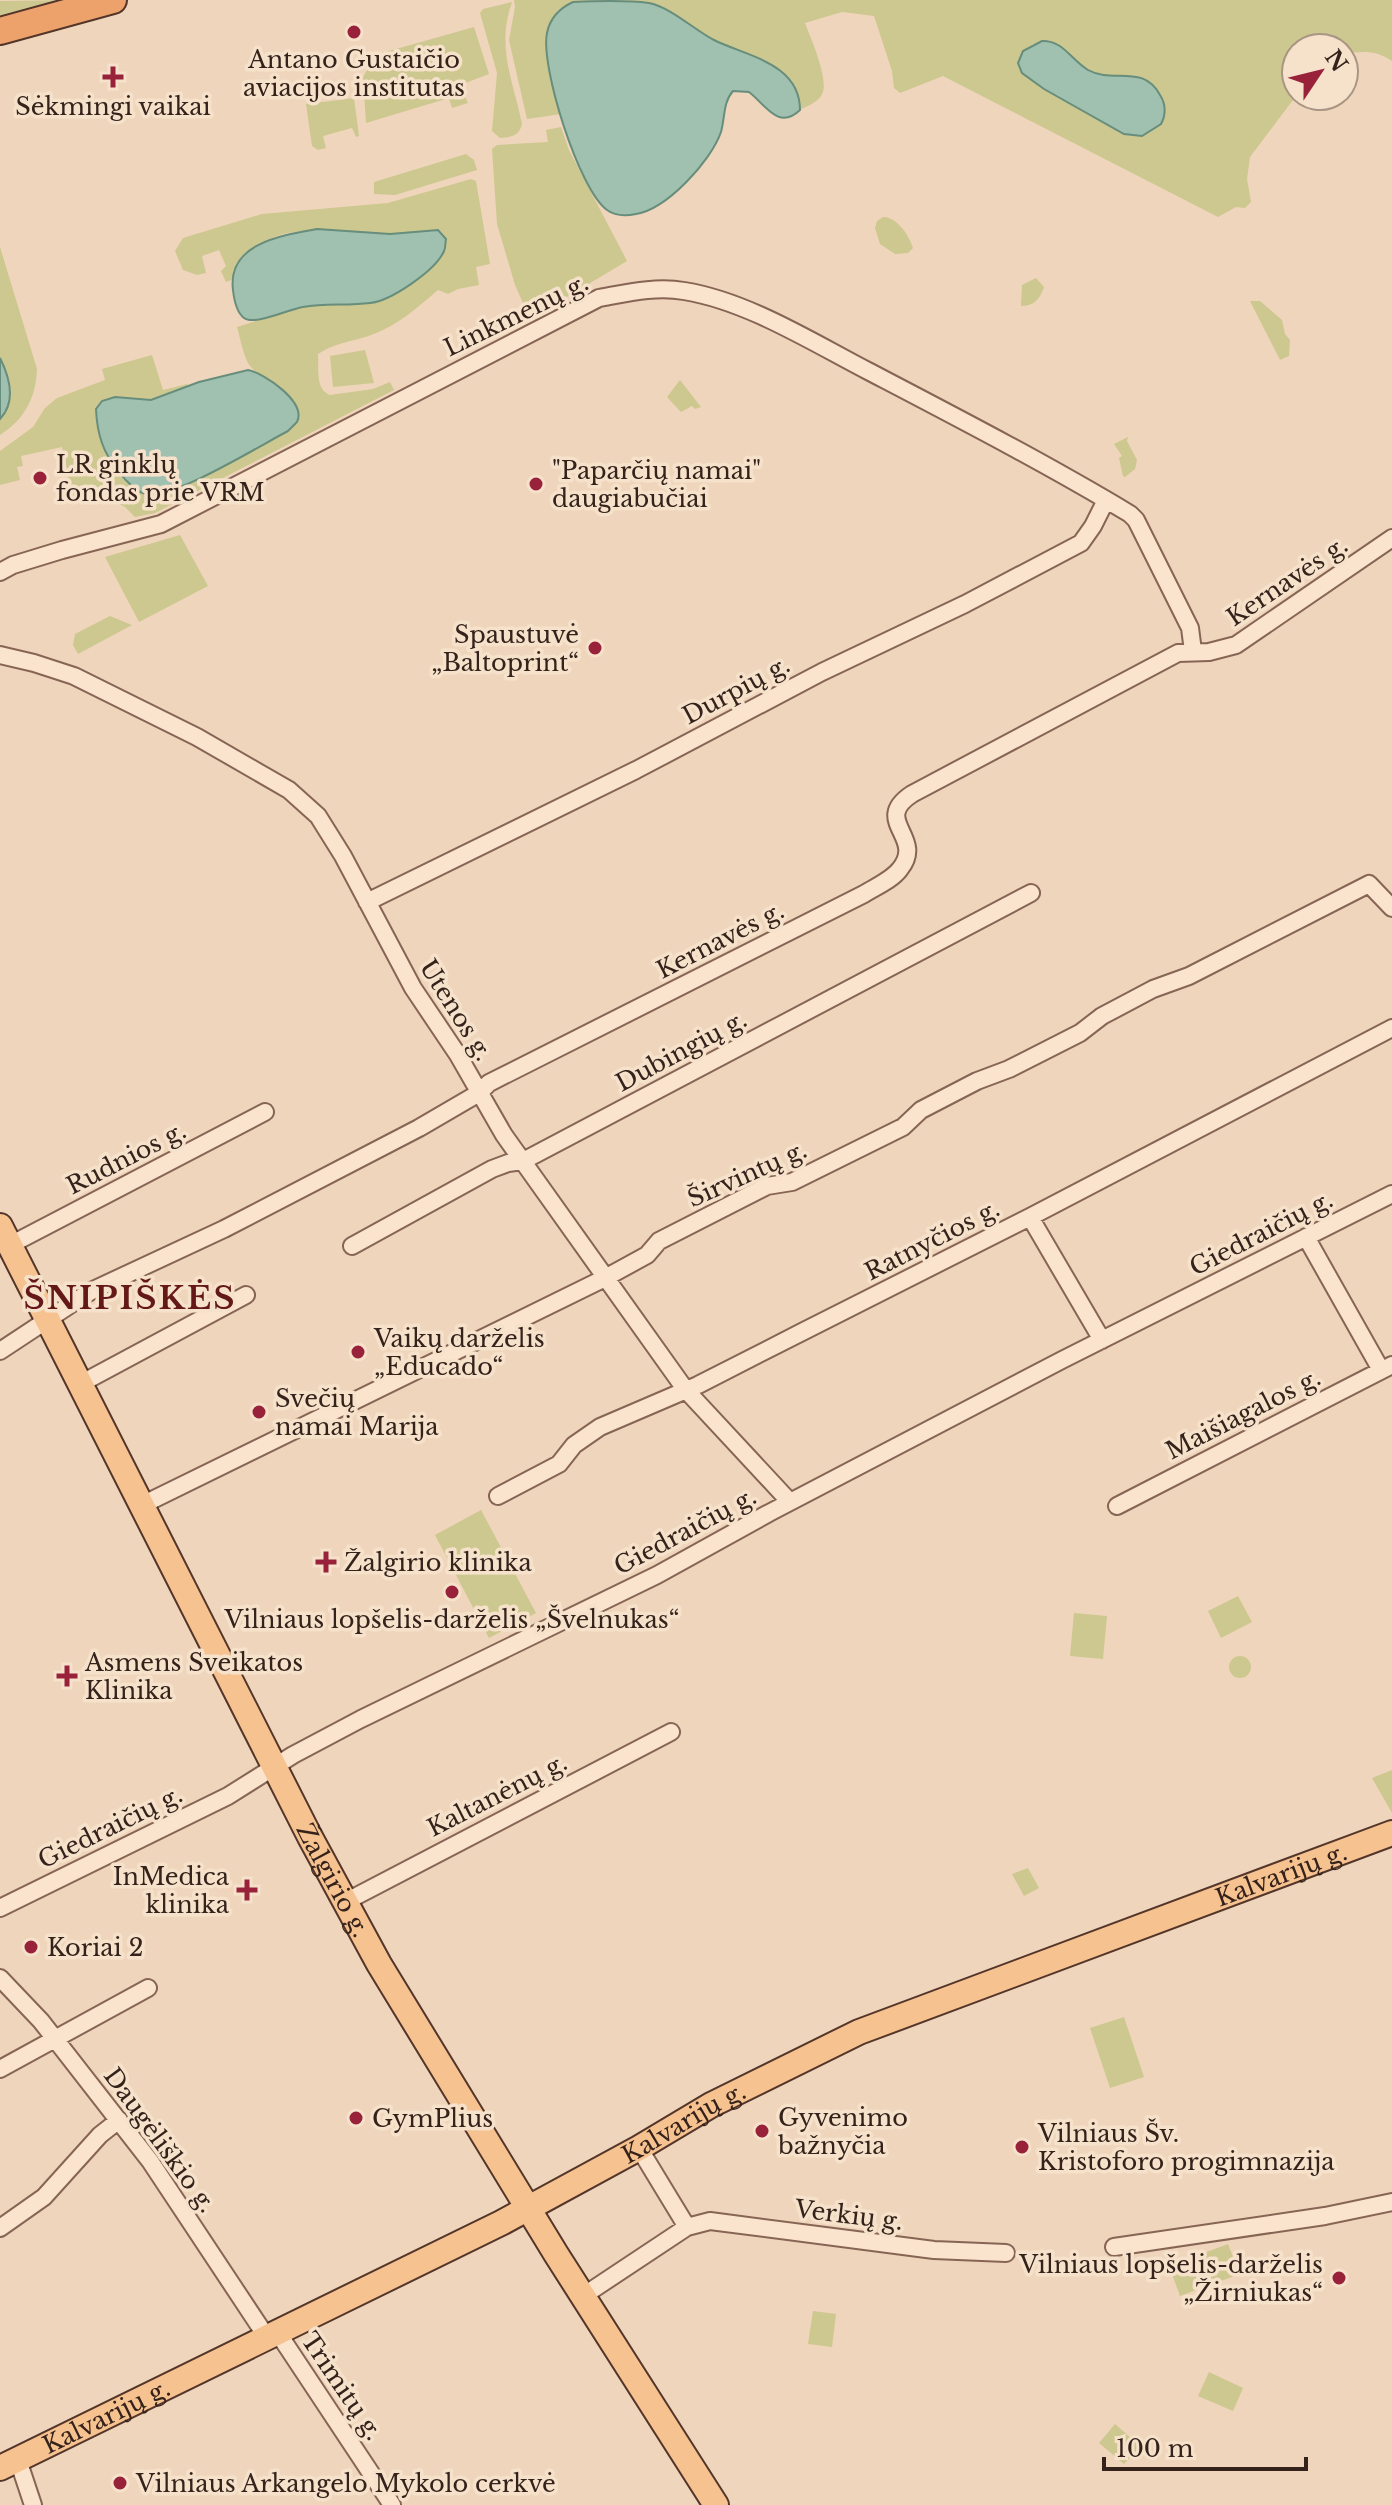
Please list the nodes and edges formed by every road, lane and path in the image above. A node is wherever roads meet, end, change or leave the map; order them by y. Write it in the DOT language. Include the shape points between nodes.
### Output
graph roads {
  1 [pos="113,0"];
  2 [pos="0,31"];
  3 [pos="1106,500"];
  4 [pos="1392,538"];
  5 [pos="0,572"];
  6 [pos="1193,651"];
  7 [pos="0,655"];
  8 [pos="1031,893"];
  9 [pos="367,902"];
  10 [pos="1392,908"];
  11 [pos="1392,1028"];
  12 [pos="479,1093"];
  13 [pos="265,1112"];
  14 [pos="523,1161"];
  15 [pos="1392,1194"];
  16 [pos="1030,1217"];
  17 [pos="5,1235"];
  18 [pos="1306,1237"];
  19 [pos="352,1246"];
  20 [pos="605,1278"];
  21 [pos="246,1295"];
  22 [pos="48,1321"];
  23 [pos="1102,1340"];
  24 [pos="0,1351"];
  25 [pos="1387,1367"];
  26 [pos="80,1384"];
  27 [pos="685,1389"];
  28 [pos="498,1496"];
  29 [pos="790,1502"];
  30 [pos="142,1505"];
  31 [pos="1117,1506"];
  32 [pos="671,1732"];
  33 [pos="274,1767"];
  34 [pos="1392,1833"];
  35 [pos="345,1902"];
  36 [pos="0,1908"];
  37 [pos="0,1978"];
  38 [pos="148,1988"];
  39 [pos="55,2039"];
  40 [pos="0,2069"];
  41 [pos="119,2120"];
  42 [pos="639,2148"];
  43 [pos="1392,2202"];
  44 [pos="528,2209"];
  45 [pos="687,2227"];
  46 [pos="0,2228"];
  47 [pos="1114,2247"];
  48 [pos="1006,2253"];
  49 [pos="583,2296"];
  50 [pos="273,2336"];
  51 [pos="9,2464"];
  52 [pos="33,2505"];
  53 [pos="392,2505"];
  54 [pos="716,2505"];
  1 -- 2 [label="highway"];
  3 -- 5 [label="street, Linkmenų g." via="782,327 692,292 654,290 599,298 577,308 161,524"];
  3 -- 6 [label="street, Linkmenų g." via="1136,520 1190,628"];
  3 -- 9 [label="street, Durpių g." via="1081,543"];
  4 -- 6 [label="street, Kernavės g." via="1236,645"];
  6 -- 12 [label="street, Kernavės g." via="1170,657 898,803 896,822 907,846 906,861 869,891 489,1083"];
  7 -- 9 [label="street, Utenos g." via="74,676 289,790 318,816"];
  8 -- 14 [label="street, Dubingių g."];
  9 -- 12 [label="street, Utenos g."];
  10 -- 20 [label="street, Širvintų g." via="1369,884 963,1088 921,1110 903,1127 792,1182 767,1186 659,1241 647,1255"];
  11 -- 16 [label="street, Ratnyčios g."];
  12 -- 14 [label="street, Utenos g."];
  12 -- 22 [label="street, Kernavės g." via="224,1229 91,1291"];
  13 -- 17 [label="street, Rudnios g."];
  14 -- 19 [label="street, Dubingių g." via="492,1169"];
  14 -- 20 [label="street, Utenos g."];
  15 -- 18 [label="street, Giedraičių g."];
  16 -- 23 [label="street"];
  16 -- 27 [label="street, Ratnyčios g."];
  17 -- 22 [label="main road, Žalgirio g."];
  18 -- 23 [label="street, Giedraičių g."];
  18 -- 25 [label="street"];
  20 -- 27 [label="street, Utenos g."];
  20 -- 30 [label="street, Širvintų g."];
  21 -- 26 [label="street"];
  22 -- 24 [label="street, Kernavės g."];
  22 -- 26 [label="main road, Žalgirio g."];
  23 -- 29 [label="street, Giedraičių g."];
  25 -- 31 [label="street, Maišiagalos g."];
  26 -- 30 [label="main road, Žalgirio g."];
  27 -- 28 [label="street, Ratnyčios g." via="600,1427 574,1445 559,1464"];
  27 -- 29 [label="street, Utenos g."];
  29 -- 33 [label="street, Giedraičių g."];
  30 -- 33 [label="main road, Žalgirio g."];
  32 -- 35 [label="street, Kaltanėnų g."];
  33 -- 35 [label="main road, Žalgirio g."];
  33 -- 36 [label="street, Giedraičių g." via="228,1796"];
  34 -- 42 [label="main road, Kalvarijų g." via="859,2032 711,2105"];
  35 -- 44 [label="main road, Žalgirio g."];
  37 -- 39 [label="street, Daugėliškio g."];
  38 -- 39 [label="street"];
  39 -- 40 [label="street"];
  39 -- 41 [label="street, Daugėliškio g."];
  41 -- 46 [label="street" via="44,2197"];
  41 -- 50 [label="street, Daugėliškio g."];
  42 -- 44 [label="main road, Kalvarijų g."];
  42 -- 45 [label="street"];
  43 -- 47 [label="street"];
  44 -- 49 [label="main road, Žalgirio g."];
  44 -- 50 [label="main road, Kalvarijų g."];
  45 -- 48 [label="street, Verkių g." via="710,2221 934,2250"];
  45 -- 49 [label="street"];
  49 -- 54 [label="main road, Žalgirio g."];
  50 -- 51 [label="main road, Kalvarijų g."];
  50 -- 53 [label="street, Trimitų g."];
  51 -- 52 [label="street"];
}
